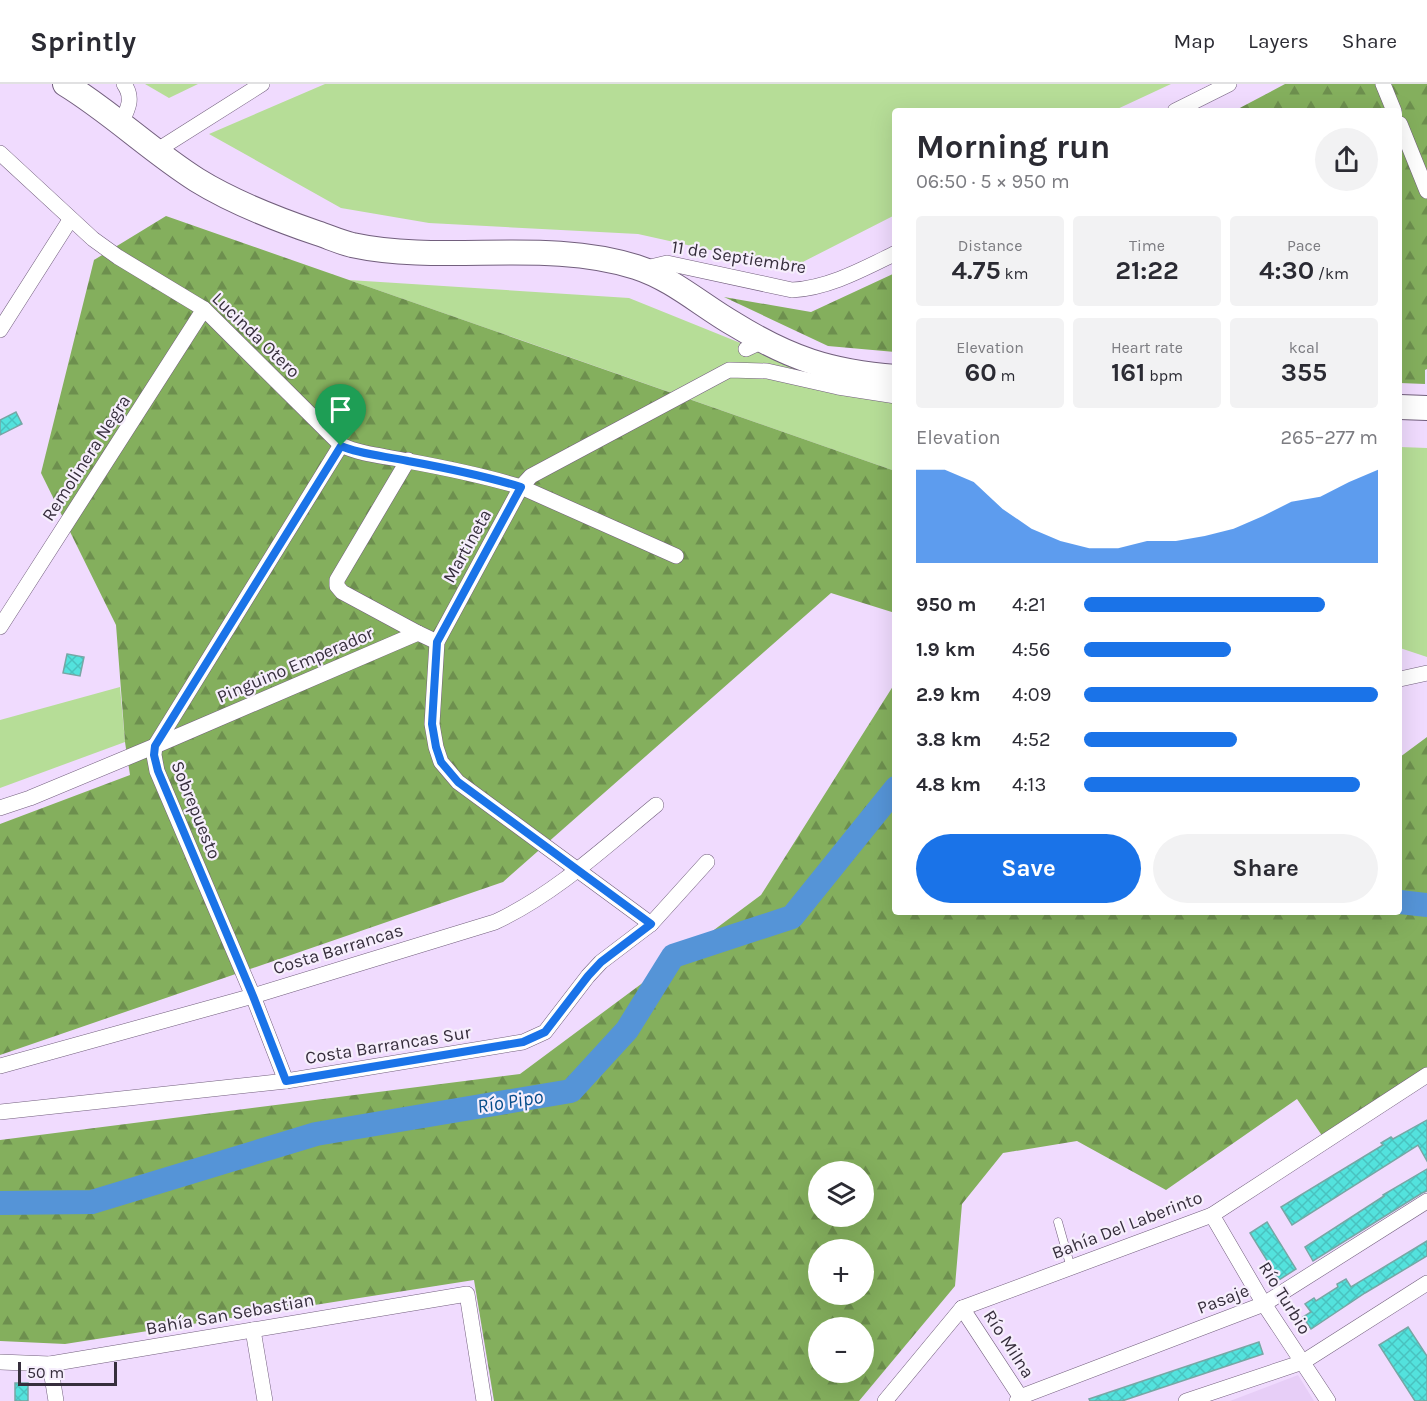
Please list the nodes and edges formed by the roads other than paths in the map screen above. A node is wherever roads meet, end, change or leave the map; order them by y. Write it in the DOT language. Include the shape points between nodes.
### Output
graph roads {
  1 [pos="65,84"];
  2 [pos="124,84"];
  3 [pos="262,84"];
  4 [pos="1229,84"];
  5 [pos="1383,84"];
  6 [pos="1181,108"];
  7 [pos="1393,108"];
  8 [pos="121,123"];
  9 [pos="1402,129"];
  10 [pos="156,151"];
  11 [pos="0,153"];
  12 [pos="1427,191"];
  13 [pos="70,220"];
  14 [pos="892,254"];
  15 [pos="641,269"];
  16 [pos="204,309"];
  17 [pos="0,330"];
  18 [pos="892,377"];
  19 [pos="892,395"];
  20 [pos="1402,406"];
  21 [pos="1427,408"];
  22 [pos="341,446"];
  23 [pos="408,460"];
  24 [pos="521,487"];
  25 [pos="676,556"];
  26 [pos="0,627"];
  27 [pos="418,633"];
  28 [pos="437,642"];
  29 [pos="1427,673"];
  30 [pos="1402,679"];
  31 [pos="155,746"];
  32 [pos="656,805"];
  33 [pos="0,808"];
  34 [pos="707,862"];
  35 [pos="579,869"];
  36 [pos="651,924"];
  37 [pos="253,996"];
  38 [pos="0,1065"];
  39 [pos="1426,1077"];
  40 [pos="286,1081"];
  41 [pos="0,1112"];
  42 [pos="1427,1201"];
  43 [pos="1212,1215"];
  44 [pos="1058,1222"];
  45 [pos="1071,1268"];
  46 [pos="1427,1283"];
  47 [pos="1264,1304"];
  48 [pos="962,1308"];
  49 [pos="253,1330"];
  50 [pos="0,1362"];
  51 [pos="1303,1362"];
  52 [pos="50,1364"];
  53 [pos="1020,1400"];
  54 [pos="56,1401"];
  55 [pos="265,1401"];
  56 [pos="484,1401"];
  57 [pos="885,1401"];
  58 [pos="1186,1401"];
  59 [pos="1328,1401"];
  1 -- 8 [label="main road"];
  2 -- 8 [label="street" via="130,98"];
  3 -- 10 [label="street"];
  4 -- 6 [label="street"];
  5 -- 7 [label="street"];
  8 -- 10 [label="main road"];
  9 -- 12 [label="street"];
  10 -- 15 [label="main road" via="243,204 351,245 400,251 604,258"];
  11 -- 13 [label="street, Lucinda Otero"];
  13 -- 16 [label="street, Lucinda Otero" via="118,257"];
  13 -- 17 [label="street"];
  14 -- 15 [label="street, 11 de Septiembre" via="810,289 792,290 668,263"];
  15 -- 18 [label="main road" via="668,280 732,324 754,345 838,370"];
  16 -- 22 [label="street, Lucinda Otero"];
  16 -- 26 [label="street, Remolinera Negra"];
  19 -- 24 [label="street, Martineta" via="766,371 729,370 531,476"];
  20 -- 21 [label="main road"];
  22 -- 23 [label="street"];
  22 -- 31 [label="street, Sobrepuesto"];
  23 -- 24 [label="street"];
  23 -- 27 [label="street" via="337,586"];
  24 -- 25 [label="street"];
  24 -- 28 [label="street, Martineta"];
  27 -- 28 [label="street"];
  27 -- 31 [label="street, Pinguino Emperador"];
  28 -- 35 [label="street, Martineta" via="432,724 441,762 458,782"];
  29 -- 30 [label="street"];
  31 -- 33 [label="street, Pinguino Emperador"];
  31 -- 37 [label="street, Sobrepuesto" via="158,771"];
  32 -- 35 [label="street, Costa Barrancas"];
  34 -- 36 [label="street, Costa Barrancas Sur"];
  35 -- 36 [label="street, Martineta"];
  35 -- 37 [label="street, Costa Barrancas" via="521,910 495,922"];
  36 -- 40 [label="street, Costa Barrancas Sur" via="601,962 545,1032 523,1042"];
  37 -- 38 [label="street, Costa Barrancas"];
  37 -- 40 [label="street, Sobrepuesto"];
  39 -- 43 [label="street, Bahía Del Laberinto"];
  40 -- 41 [label="street, Costa Barrancas Sur"];
  42 -- 47 [label="street, Pasaje"];
  43 -- 45 [label="street, Bahía Del Laberinto"];
  43 -- 47 [label="street, Río Turbio"];
  44 -- 45 [label="lane"];
  45 -- 48 [label="street, Bahía Del Laberinto"];
  46 -- 51 [label="street"];
  47 -- 51 [label="street, Río Turbio"];
  47 -- 53 [label="street, Pasaje"];
  48 -- 53 [label="street, Río Milna"];
  48 -- 57 [label="street"];
  49 -- 52 [label="street, Bahía San Sebastian"];
  49 -- 55 [label="street"];
  49 -- 56 [label="street, Bahía San Sebastian" via="467,1294"];
  50 -- 52 [label="street, Bahía San Sebastian"];
  51 -- 58 [label="street"];
  51 -- 59 [label="street, Río Turbio"];
  52 -- 54 [label="street"];
}
